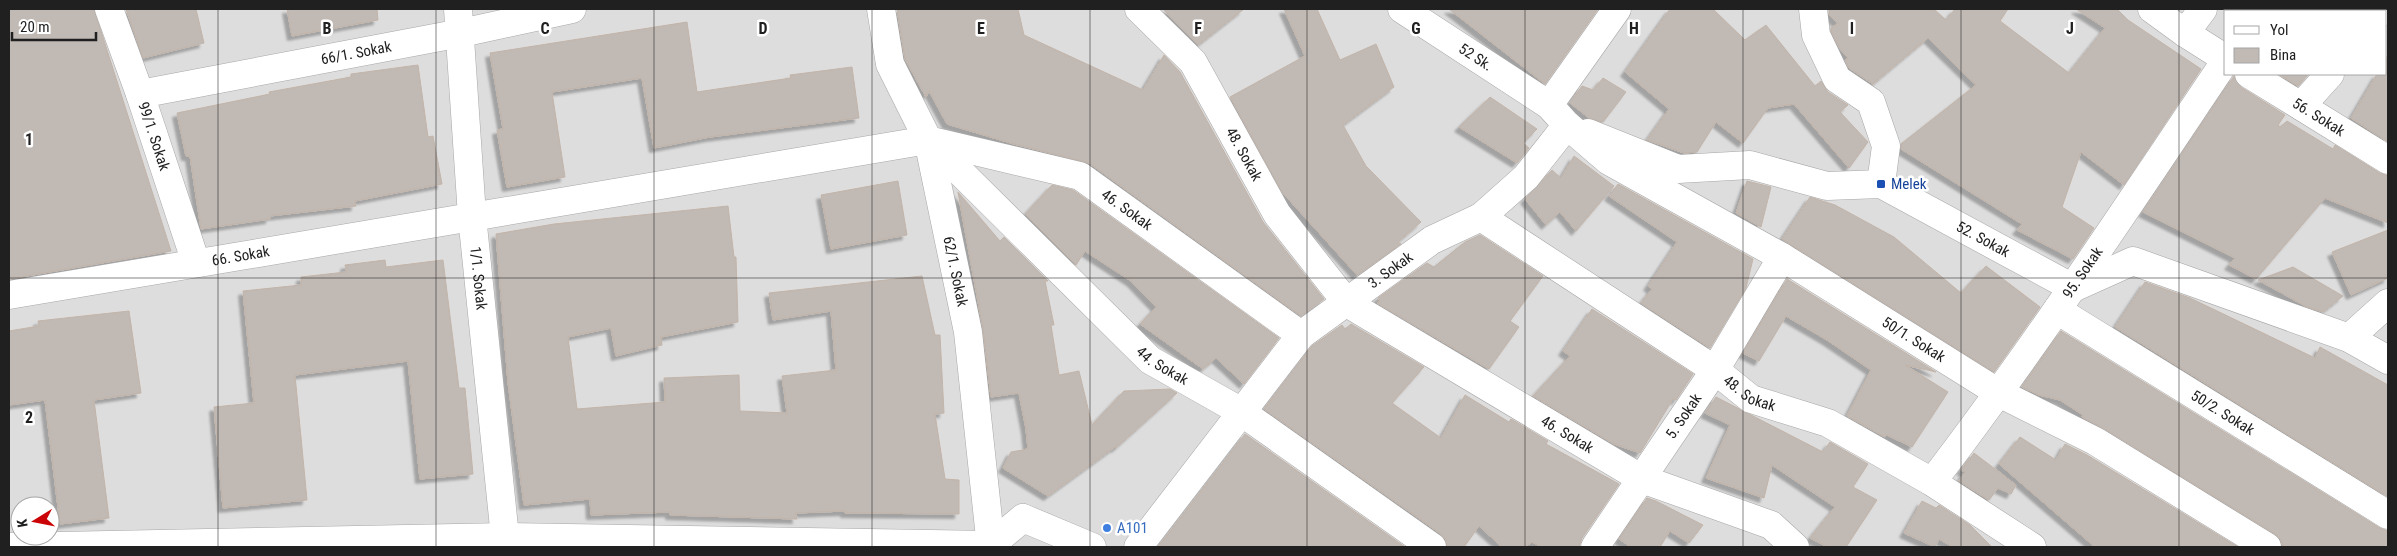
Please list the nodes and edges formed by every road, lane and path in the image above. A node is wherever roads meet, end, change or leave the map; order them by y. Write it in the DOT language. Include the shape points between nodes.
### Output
graph roads {
  1 [pos="109,9"];
  2 [pos="572,9"];
  3 [pos="881,9"];
  4 [pos="1139,9"];
  5 [pos="1402,9"];
  6 [pos="1618,9"];
  7 [pos="1813,9"];
  8 [pos="2152,9"];
  9 [pos="2203,9"];
  10 [pos="460,21"];
  11 [pos="2185,33"];
  12 [pos="2224,58"];
  13 [pos="2224,62"];
  14 [pos="2251,75"];
  15 [pos="2329,75"];
  16 [pos="140,94"];
  17 [pos="1548,105"];
  18 [pos="2301,106"];
  19 [pos="1567,125"];
  20 [pos="928,140"];
  21 [pos="2388,160"];
  22 [pos="1881,184"];
  23 [pos="472,216"];
  24 [pos="1481,217"];
  25 [pos="1782,257"];
  26 [pos="196,263"];
  27 [pos="2073,288"];
  28 [pos="9,296"];
  29 [pos="1347,303"];
  30 [pos="2388,303"];
  31 [pos="2057,310"];
  32 [pos="1301,335"];
  33 [pos="2349,338"];
  34 [pos="2388,360"];
  35 [pos="1715,370"];
  36 [pos="1999,393"];
  37 [pos="1240,411"];
  38 [pos="1642,479"];
  39 [pos="1932,482"];
  40 [pos="2388,515"];
  41 [pos="1996,536"];
  42 [pos="506,542"];
  43 [pos="991,546"];
  44 [pos="9,547"];
  45 [pos="1092,547"];
  46 [pos="1138,547"];
  47 [pos="1432,547"];
  48 [pos="1595,547"];
  49 [pos="1795,547"];
  50 [pos="2032,547"];
  51 [pos="2267,547"];
  1 -- 16 [label="street, 99/1. Sokak"];
  2 -- 10 [label="street, 66/1. Sokak"];
  3 -- 20 [label="street, 62/1. Sokak" via="890,64"];
  4 -- 29 [label="street, 48. Sokak" via="1193,62 1277,214"];
  5 -- 17 [label="street, 52 Sk."];
  6 -- 17 [label="street"];
  7 -- 22 [label="street" via="1816,35 1836,79 1871,102 1886,146"];
  8 -- 11 [label="street"];
  9 -- 11 [label="street"];
  10 -- 16 [label="street, 66/1. Sokak"];
  10 -- 23 [label="street, 1/1. Sokak"];
  11 -- 12 [label="street"];
  13 -- 27 [label="street, 95. Sokak"];
  14 -- 18 [label="street, 56. Sokak"];
  15 -- 18 [label="street"];
  16 -- 26 [label="street, 99/1. Sokak"];
  17 -- 19 [label="street"];
  18 -- 21 [label="street, 56. Sokak"];
  19 -- 22 [label="street" via="1678,169 1750,165 1827,186"];
  19 -- 24 [label="street, 3. Sokak" via="1526,177"];
  19 -- 25 [label="street, 50/1. Sokak" via="1609,161"];
  20 -- 23 [label="street, 66. Sokak"];
  20 -- 32 [label="street, 46. Sokak" via="1080,176"];
  20 -- 37 [label="street, 44. Sokak" via="1150,360"];
  20 -- 43 [label="street, 62/1. Sokak" via="968,332"];
  22 -- 27 [label="street, 52. Sokak"];
  23 -- 26 [label="street, 66. Sokak"];
  23 -- 42 [label="street, 1/1. Sokak"];
  24 -- 29 [label="street, 3. Sokak" via="1432,240"];
  24 -- 35 [label="street, 48. Sokak"];
  25 -- 35 [label="street, 5. Sokak"];
  25 -- 36 [label="street, 50/1. Sokak"];
  26 -- 28 [label="street, 66. Sokak"];
  27 -- 31 [label="street, 95. Sokak"];
  27 -- 33 [label="street" via="2133,261"];
  29 -- 32 [label="street, 3. Sokak"];
  29 -- 38 [label="street, 46. Sokak"];
  30 -- 33 [label="street"];
  31 -- 36 [label="street, 95. Sokak"];
  31 -- 40 [label="street, 50/2. Sokak"];
  32 -- 37 [label="street, 3. Sokak"];
  33 -- 34 [label="street"];
  35 -- 38 [label="street, 5. Sokak"];
  35 -- 39 [label="street, 48. Sokak" via="1751,399 1828,423"];
  36 -- 39 [label="street, 95. Sokak"];
  36 -- 51 [label="street, 50/1. Sokak" via="2095,441"];
  37 -- 46 [label="street, 3. Sokak"];
  37 -- 47 [label="street, 44. Sokak"];
  38 -- 48 [label="street, 5. Sokak"];
  38 -- 49 [label="street, 46. Sokak" via="1771,524"];
  39 -- 41 [label="street, 48. Sokak"];
  41 -- 50 [label="street, 48. Sokak"];
  42 -- 43 [label="street"];
  42 -- 44 [label="street"];
  43 -- 45 [label="street" via="1024,518"];
}
